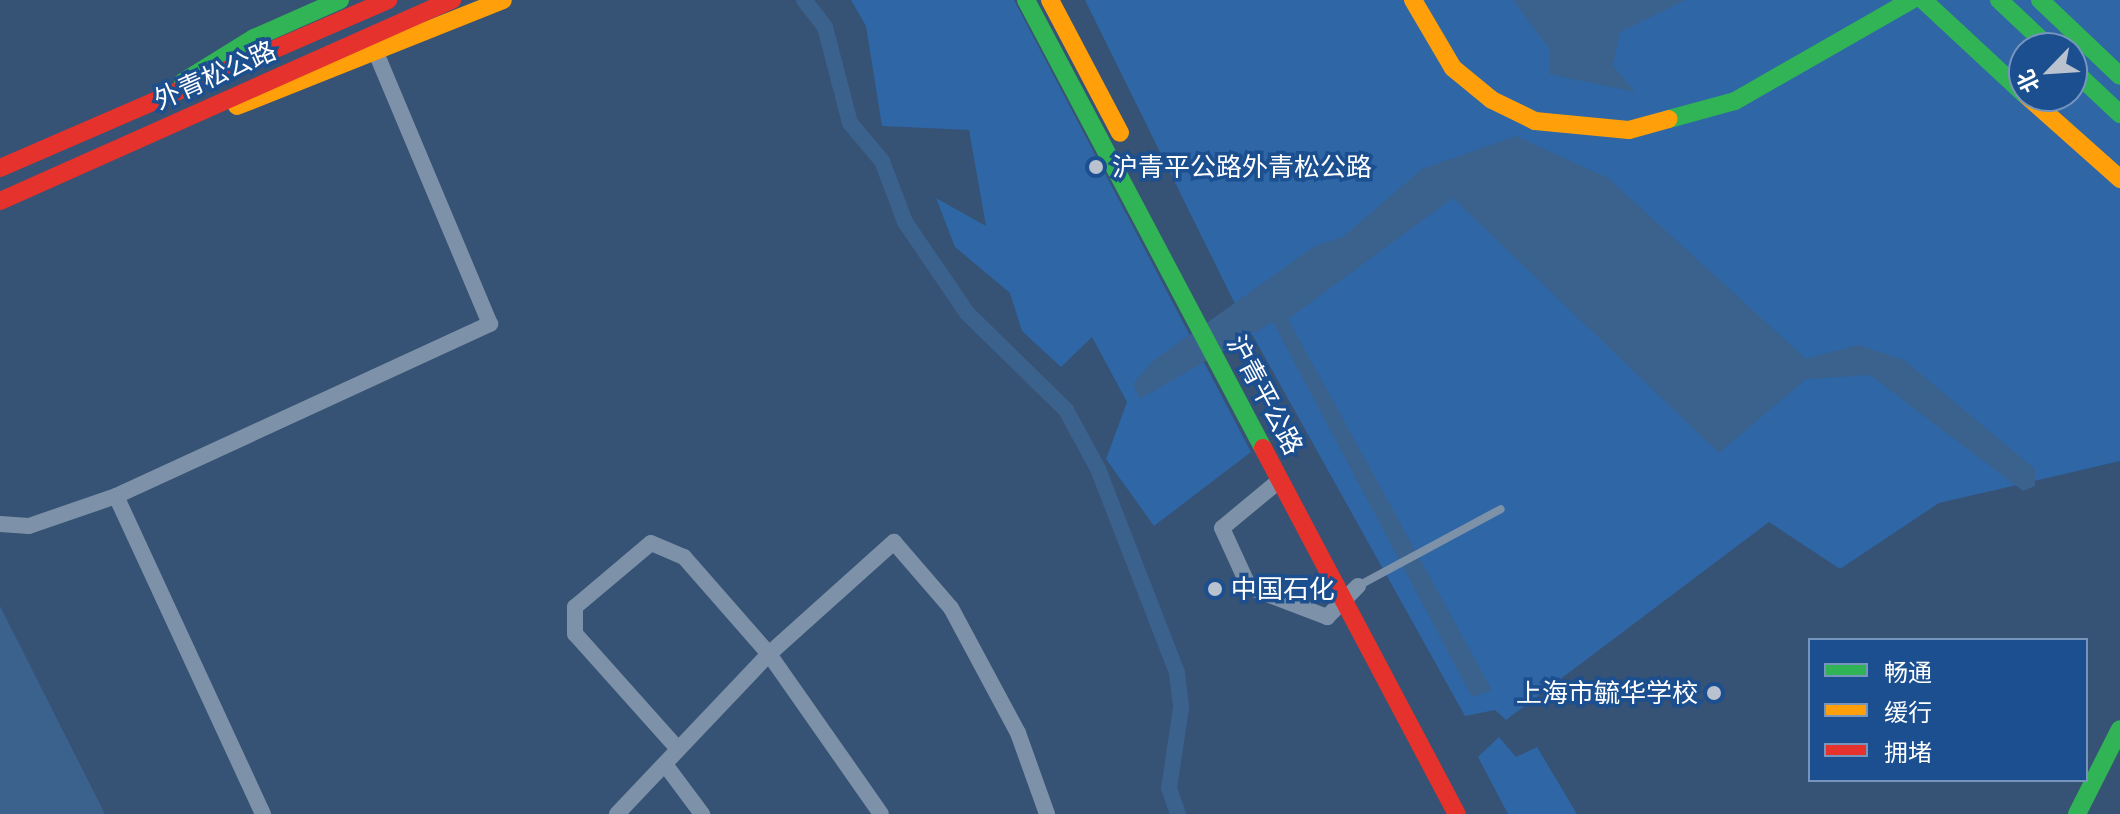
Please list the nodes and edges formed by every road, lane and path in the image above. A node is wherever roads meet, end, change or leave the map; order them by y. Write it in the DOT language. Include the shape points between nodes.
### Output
graph roads {
  1 [pos="339,0"];
  2 [pos="388,0"];
  3 [pos="452,0"];
  4 [pos="503,0"];
  5 [pos="1026,0"];
  6 [pos="1050,0"];
  7 [pos="1413,0"];
  8 [pos="1433,0"];
  9 [pos="1877,0"];
  10 [pos="1911,0"];
  11 [pos="1923,0"];
  12 [pos="1929,0"];
  13 [pos="1999,0"];
  14 [pos="2040,0"];
  15 [pos="309,6"];
  16 [pos="2033,32"];
  17 [pos="376,53"];
  18 [pos="2120,76"];
  19 [pos="2008,77"];
  20 [pos="2008,78"];
  21 [pos="2088,84"];
  22 [pos="168,93"];
  23 [pos="2045,112"];
  24 [pos="2120,114"];
  25 [pos="1628,121"];
  26 [pos="169,125"];
  27 [pos="0,168"];
  28 [pos="2120,179"];
  29 [pos="0,201"];
  30 [pos="1280,480"];
  31 [pos="116,496"];
  32 [pos="1501,509"];
  33 [pos="0,524"];
  34 [pos="1358,586"];
  35 [pos="1344,601"];
  36 [pos="769,654"];
  37 [pos="2120,729"];
  38 [pos="678,749"];
  39 [pos="667,767"];
  40 [pos="263,814"];
  41 [pos="617,814"];
  42 [pos="702,814"];
  43 [pos="881,814"];
  44 [pos="1047,814"];
  45 [pos="1457,814"];
  46 [pos="1479,814"];
  47 [pos="2077,814"];
  1 -- 15 [label="main road"];
  2 -- 22 [label="main road, 外青松公路"];
  3 -- 26 [label="main road, 外青松公路"];
  4 -- 17 [label="main road"];
  5 -- 30 [label="main road, 沪青平公路"];
  6 -- 34 [label="main road, 沪青平公路"];
  7 -- 25 [label="main road" via="1453,68 1492,100 1535,121"];
  8 -- 25 [label="main road" via="1465,56 1502,85 1543,104"];
  9 -- 25 [label="main road" via="1727,85"];
  10 -- 25 [label="main road" via="1735,101"];
  11 -- 20 [label="main road"];
  12 -- 19 [label="main road"];
  13 -- 16 [label="main road"];
  14 -- 18 [label="main road"];
  15 -- 22 [label="main road"];
  17 -- 26 [label="main road"];
  17 -- 31 [label="street" via="490,324"];
  21 -- 24 [label="main road"];
  22 -- 27 [label="main road, 外青松公路"];
  23 -- 28 [label="main road"];
  26 -- 29 [label="main road, 外青松公路"];
  30 -- 35 [label="main road, 沪青平公路"];
  30 -- 35 [label="street" via="1222,528 1243,575 1258,592 1296,601 1315,616 1329,617"];
  31 -- 33 [label="street" via="29,526"];
  31 -- 40 [label="street"];
  32 -- 34 [label="lane"];
  34 -- 35 [label="street"];
  34 -- 46 [label="main road, 沪青平公路"];
  35 -- 45 [label="main road, 沪青平公路"];
  36 -- 38 [label="street"];
  36 -- 38 [label="street" via="684,557 651,543 575,607 575,634"];
  36 -- 43 [label="street"];
  36 -- 44 [label="street" via="894,542 951,608 1018,733"];
  37 -- 47 [label="main road"];
  38 -- 39 [label="street"];
  39 -- 41 [label="street"];
  39 -- 42 [label="street"];
}
